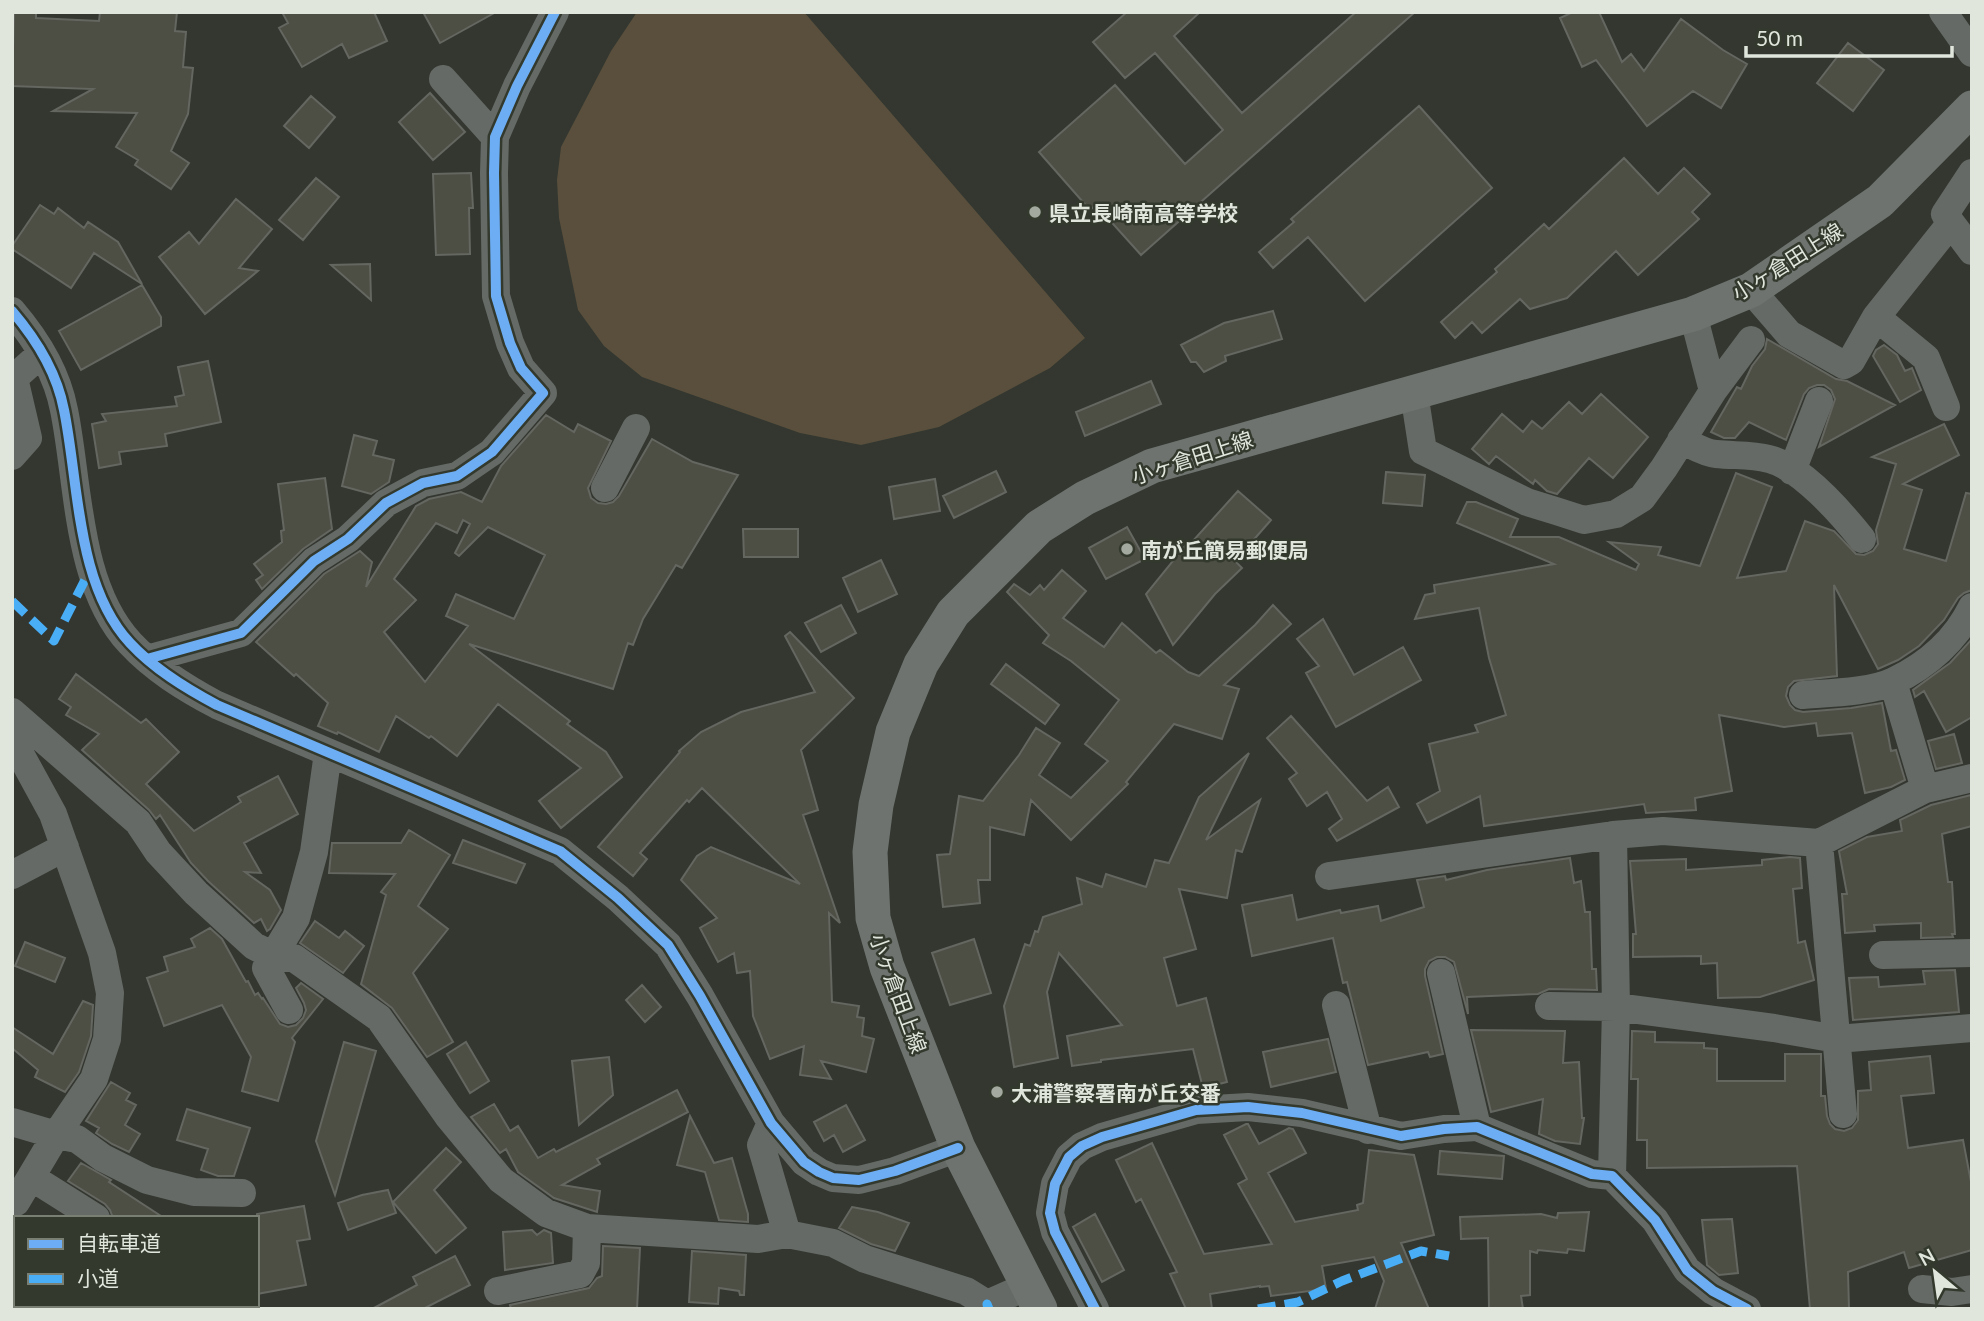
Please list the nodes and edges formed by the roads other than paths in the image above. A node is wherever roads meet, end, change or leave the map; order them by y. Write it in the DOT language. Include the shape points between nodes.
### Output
graph roads {
  1 [pos="555,12"];
  2 [pos="1943,12"];
  3 [pos="1972,53"];
  4 [pos="443,79"];
  5 [pos="1972,108"];
  6 [pos="495,137"];
  7 [pos="1972,173"];
  8 [pos="1951,223"];
  9 [pos="1972,251"];
  10 [pos="1751,290"];
  11 [pos="12,311"];
  12 [pos="1693,314"];
  13 [pos="1876,317"];
  14 [pos="1751,340"];
  15 [pos="43,354"];
  16 [pos="1713,391"];
  17 [pos="1414,393"];
  18 [pos="1819,401"];
  19 [pos="1946,407"];
  20 [pos="636,428"];
  21 [pos="1681,440"];
  22 [pos="12,456"];
  23 [pos="1792,471"];
  24 [pos="605,488"];
  25 [pos="1862,539"];
  26 [pos="1972,607"];
  27 [pos="147,659"];
  28 [pos="1893,682"];
  29 [pos="1803,695"];
  30 [pos="15,726"];
  31 [pos="328,753"];
  32 [pos="1972,778"];
  33 [pos="1925,789"];
  34 [pos="1613,835"];
  35 [pos="1819,843"];
  36 [pos="65,847"];
  37 [pos="12,875"];
  38 [pos="1329,876"];
  39 [pos="1972,953"];
  40 [pos="1883,955"];
  41 [pos="274,956"];
  42 [pos="1441,973"];
  43 [pos="1336,1005"];
  44 [pos="1549,1006"];
  45 [pos="1616,1007"];
  46 [pos="289,1010"];
  47 [pos="1972,1028"];
  48 [pos="1837,1040"];
  49 [pos="1843,1114"];
  50 [pos="12,1122"];
  51 [pos="771,1123"];
  52 [pos="1477,1127"];
  53 [pos="1368,1130"];
  54 [pos="56,1135"];
  55 [pos="958,1148"];
  56 [pos="743,1150"];
  57 [pos="1612,1176"];
  58 [pos="32,1177"];
  59 [pos="242,1194"];
  60 [pos="16,1202"];
  61 [pos="93,1216"];
  62 [pos="587,1228"];
  63 [pos="771,1242"];
  64 [pos="1922,1289"];
  65 [pos="1972,1289"];
  66 [pos="498,1291"];
  67 [pos="1034,1297"];
  68 [pos="1095,1309"];
  69 [pos="1746,1309"];
  1 -- 6 [label="street"];
  2 -- 3 [label="street"];
  4 -- 6 [label="street"];
  5 -- 10 [label="main road, 小ヶ倉田上線" via="1880,201"];
  6 -- 27 [label="street" via="496,296 521,368 543,393 492,452 457,476 423,483 386,503 348,539 314,561 240,633"];
  7 -- 8 [label="street" via="1945,214"];
  8 -- 9 [label="street"];
  8 -- 13 [label="street"];
  10 -- 12 [label="main road, 小ヶ倉田上線"];
  10 -- 13 [label="street" via="1789,334 1844,365 1851,361"];
  11 -- 15 [label="street"];
  12 -- 16 [label="street"];
  12 -- 17 [label="main road, 小ヶ倉田上線"];
  13 -- 19 [label="street" via="1926,358"];
  14 -- 16 [label="street"];
  15 -- 22 [label="street" via="14,378 28,438"];
  15 -- 27 [label="street" via="64,407 91,569 105,605 128,641"];
  16 -- 21 [label="street"];
  17 -- 21 [label="street" via="1423,451 1527,502 1584,520 1616,514 1642,498"];
  17 -- 55 [label="main road, 小ヶ倉田上線" via="1152,466 1085,498 1039,527 953,613 920,664 893,732 876,805 870,852 873,918 887,967"];
  18 -- 23 [label="street"];
  20 -- 24 [label="street"];
  21 -- 23 [label="street" via="1713,454 1772,459"];
  23 -- 25 [label="street" via="1824,496"];
  26 -- 28 [label="street" via="1941,650"];
  27 -- 31 [label="street" via="217,705"];
  28 -- 29 [label="street"];
  28 -- 33 [label="street"];
  30 -- 36 [label="street"];
  30 -- 41 [label="street" via="138,822 196,893 254,946"];
  31 -- 41 [label="street" via="314,852 296,918"];
  31 -- 51 [label="street" via="560,851 618,898 668,945 684,968"];
  32 -- 33 [label="street"];
  33 -- 35 [label="street"];
  34 -- 35 [label="street" via="1663,831"];
  34 -- 38 [label="street"];
  34 -- 45 [label="street"];
  35 -- 48 [label="street"];
  36 -- 37 [label="street"];
  36 -- 54 [label="street" via="102,953 110,993 107,1039 94,1079"];
  39 -- 40 [label="street"];
  41 -- 46 [label="street" via="266,968"];
  41 -- 62 [label="street" via="294,958 379,1018 448,1116 501,1180 546,1213"];
  42 -- 52 [label="street"];
  43 -- 53 [label="street"];
  44 -- 45 [label="street"];
  45 -- 48 [label="street"];
  45 -- 57 [label="street"];
  47 -- 48 [label="street"];
  48 -- 49 [label="street"];
  50 -- 54 [label="street"];
  51 -- 55 [label="street" via="804,1162 833,1178 859,1180"];
  51 -- 63 [label="street" via="761,1145"];
  52 -- 53 [label="street" via="1401,1136"];
  52 -- 57 [label="street" via="1592,1174"];
  53 -- 68 [label="street" via="1248,1107 1196,1110 1082,1146 1069,1157 1055,1184 1050,1213 1065,1255"];
  54 -- 58 [label="street"];
  54 -- 59 [label="street" via="77,1139 147,1180 194,1192"];
  55 -- 67 [label="main road, 小ヶ倉田上線"];
  56 -- 63 [label="street"];
  57 -- 69 [label="street" via="1655,1220 1687,1270"];
  58 -- 60 [label="street"];
  58 -- 61 [label="street"];
  62 -- 63 [label="street"];
  62 -- 66 [label="street" via="586,1264 580,1274"];
  63 -- 67 [label="street" via="833,1243 966,1291 987,1304"];
  64 -- 65 [label="street"];
}
